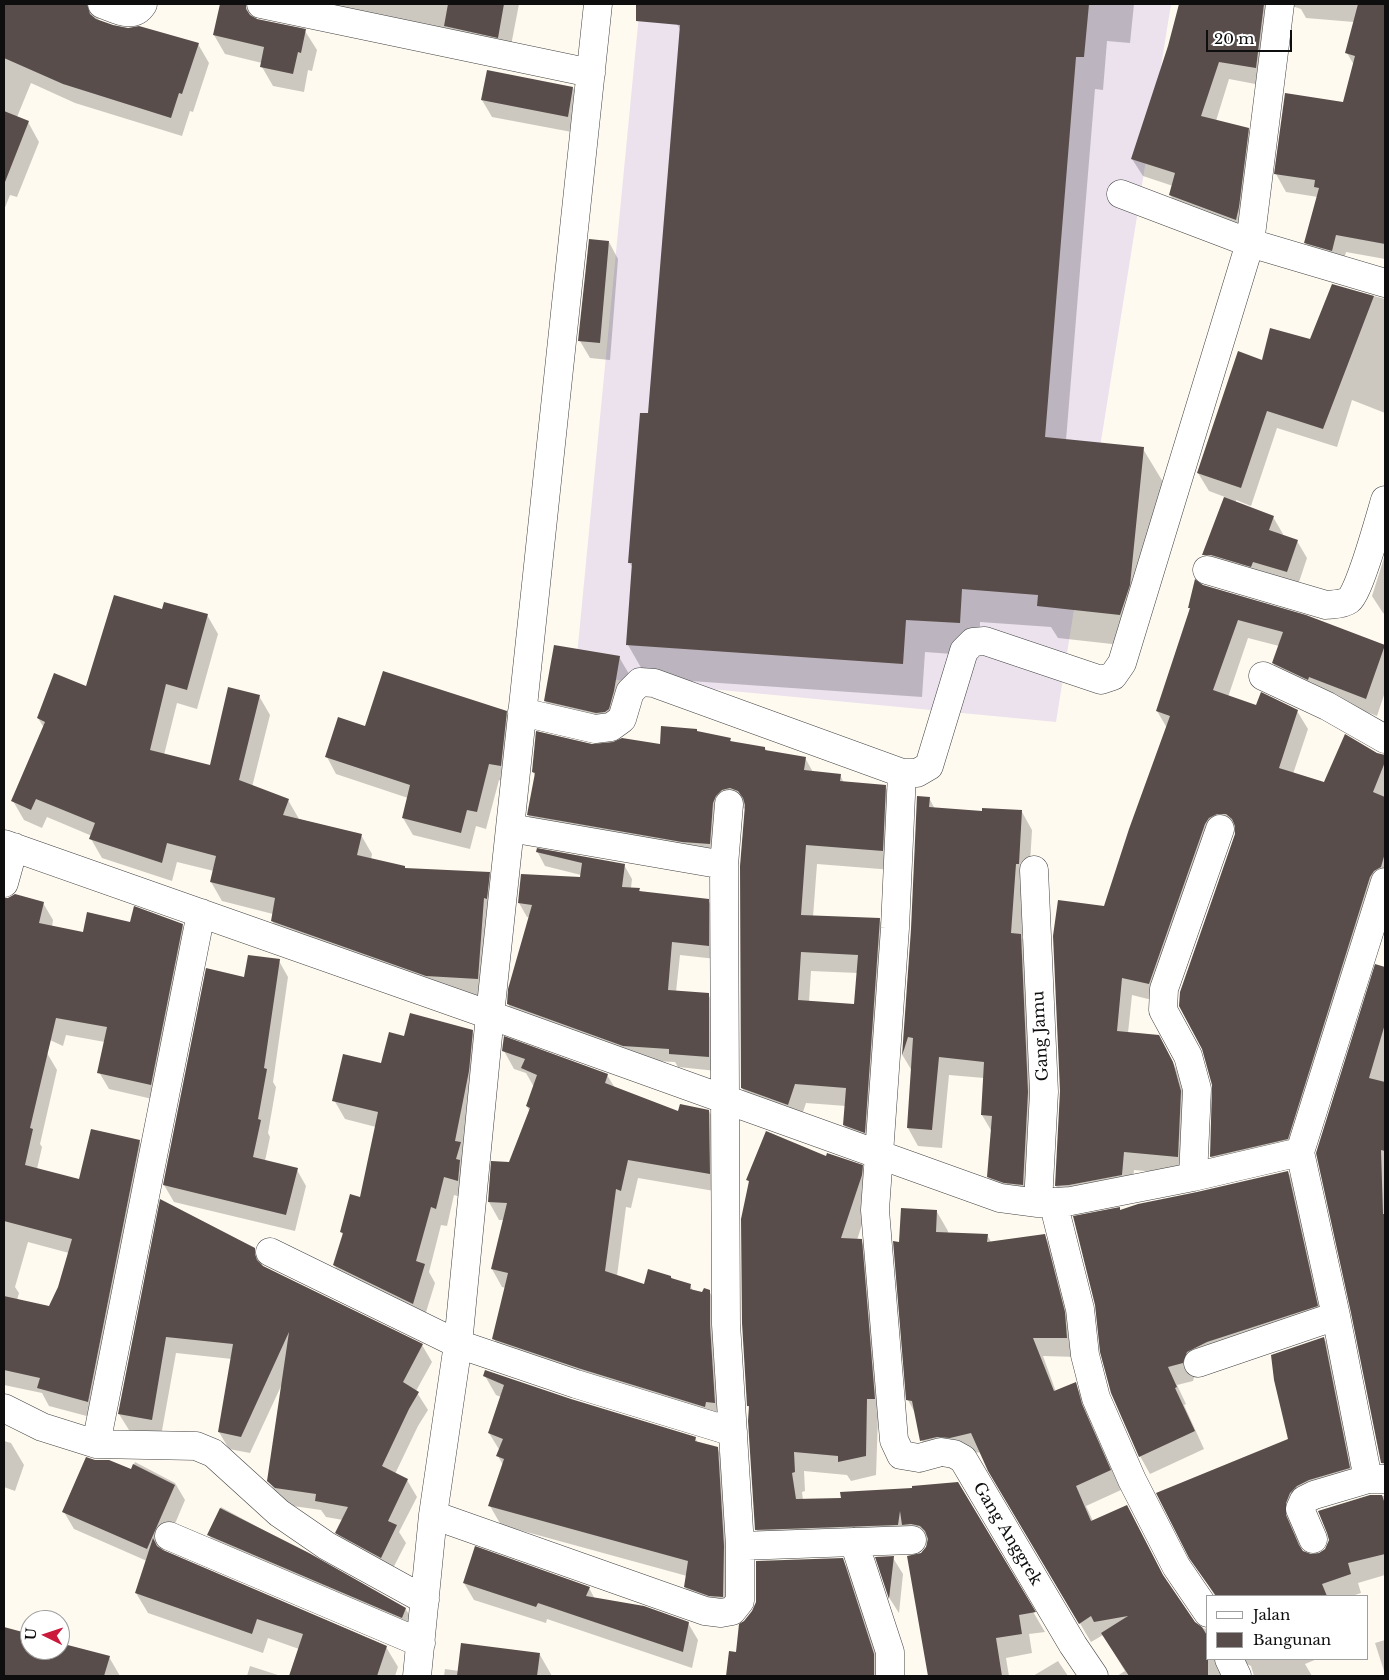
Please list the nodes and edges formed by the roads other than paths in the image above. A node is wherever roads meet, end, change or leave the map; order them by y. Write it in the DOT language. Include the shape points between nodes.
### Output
graph roads {
  1 [pos="102,4"];
  2 [pos="144,4"];
  3 [pos="260,4"];
  4 [pos="598,4"];
  5 [pos="1280,4"];
  6 [pos="591,73"];
  7 [pos="1121,194"];
  8 [pos="1250,243"];
  9 [pos="1385,283"];
  10 [pos="1385,500"];
  11 [pos="1207,570"];
  12 [pos="1263,676"];
  13 [pos="522,712"];
  14 [pos="1385,739"];
  15 [pos="902,773"];
  16 [pos="729,804"];
  17 [pos="510,828"];
  18 [pos="1220,829"];
  19 [pos="9,846"];
  20 [pos="724,865"];
  21 [pos="1034,870"];
  22 [pos="1385,882"];
  23 [pos="4,883"];
  24 [pos="201,913"];
  25 [pos="490,1015"];
  26 [pos="726,1100"];
  27 [pos="1300,1152"];
  28 [pos="879,1155"];
  29 [pos="1193,1177"];
  30 [pos="1045,1203"];
  31 [pos="270,1252"];
  32 [pos="1336,1316"];
  33 [pos="458,1344"];
  34 [pos="1198,1364"];
  35 [pos="4,1408"];
  36 [pos="733,1432"];
  37 [pos="96,1444"];
  38 [pos="1376,1479"];
  39 [pos="432,1515"];
  40 [pos="169,1536"];
  41 [pos="1313,1539"];
  42 [pos="912,1540"];
  43 [pos="854,1542"];
  44 [pos="740,1546"];
  45 [pos="425,1600"];
  46 [pos="1206,1610"];
  47 [pos="421,1643"];
  48 [pos="1229,1660"];
  49 [pos="417,1676"];
  50 [pos="890,1676"];
  51 [pos="1094,1676"];
  52 [pos="1237,1676"];
  1 -- 2 [label="street" via="134,13"];
  3 -- 6 [label="street"];
  4 -- 6 [label="street"];
  5 -- 8 [label="street"];
  6 -- 13 [label="street"];
  7 -- 8 [label="street"];
  8 -- 9 [label="street"];
  8 -- 15 [label="street" via="1122,663 1113,676 1101,680 985,641 973,642 964,651 929,766 917,773"];
  10 -- 11 [label="street" via="1362,575 1350,599 1342,603 1326,605"];
  12 -- 14 [label="street" via="1327,706"];
  13 -- 15 [label="street" via="596,728 611,727 622,719 630,692 640,682 654,683"];
  13 -- 17 [label="street"];
  15 -- 28 [label="street"];
  16 -- 20 [label="street"];
  17 -- 20 [label="street"];
  17 -- 25 [label="street"];
  18 -- 29 [label="street" via="1164,988 1163,1010 1188,1056 1197,1089"];
  19 -- 23 [label="street"];
  19 -- 24 [label="street"];
  20 -- 26 [label="street"];
  21 -- 30 [label="street, Gang Jamu" via="1044,1092"];
  22 -- 27 [label="street"];
  24 -- 25 [label="street"];
  24 -- 37 [label="street"];
  25 -- 26 [label="street"];
  25 -- 33 [label="street"];
  26 -- 28 [label="street"];
  26 -- 36 [label="street" via="726,1324"];
  27 -- 29 [label="street"];
  27 -- 32 [label="street"];
  28 -- 30 [label="street" via="1000,1198"];
  28 -- 51 [label="street, Gang Anggrek" via="875,1210 894,1440 901,1454 919,1458 941,1452 963,1459"];
  29 -- 30 [label="street" via="1071,1201"];
  30 -- 46 [label="street, Gang Jamu" via="1080,1310 1085,1355 1096,1398 1132,1480 1172,1558"];
  31 -- 33 [label="street"];
  32 -- 34 [label="street"];
  32 -- 38 [label="street"];
  33 -- 36 [label="street"];
  33 -- 39 [label="street"];
  35 -- 37 [label="street" via="42,1427"];
  36 -- 44 [label="street"];
  37 -- 45 [label="street" via="196,1446 213,1453 279,1513 327,1546"];
  38 -- 41 [label="street" via="1304,1500 1300,1509"];
  39 -- 44 [label="street" via="721,1614 732,1611 740,1601"];
  39 -- 45 [label="street"];
  40 -- 47 [label="street"];
  42 -- 43 [label="street"];
  43 -- 44 [label="street"];
  43 -- 50 [label="street" via="890,1652"];
  45 -- 47 [label="street"];
  47 -- 49 [label="street"];
  48 -- 52 [label="street"];
}
